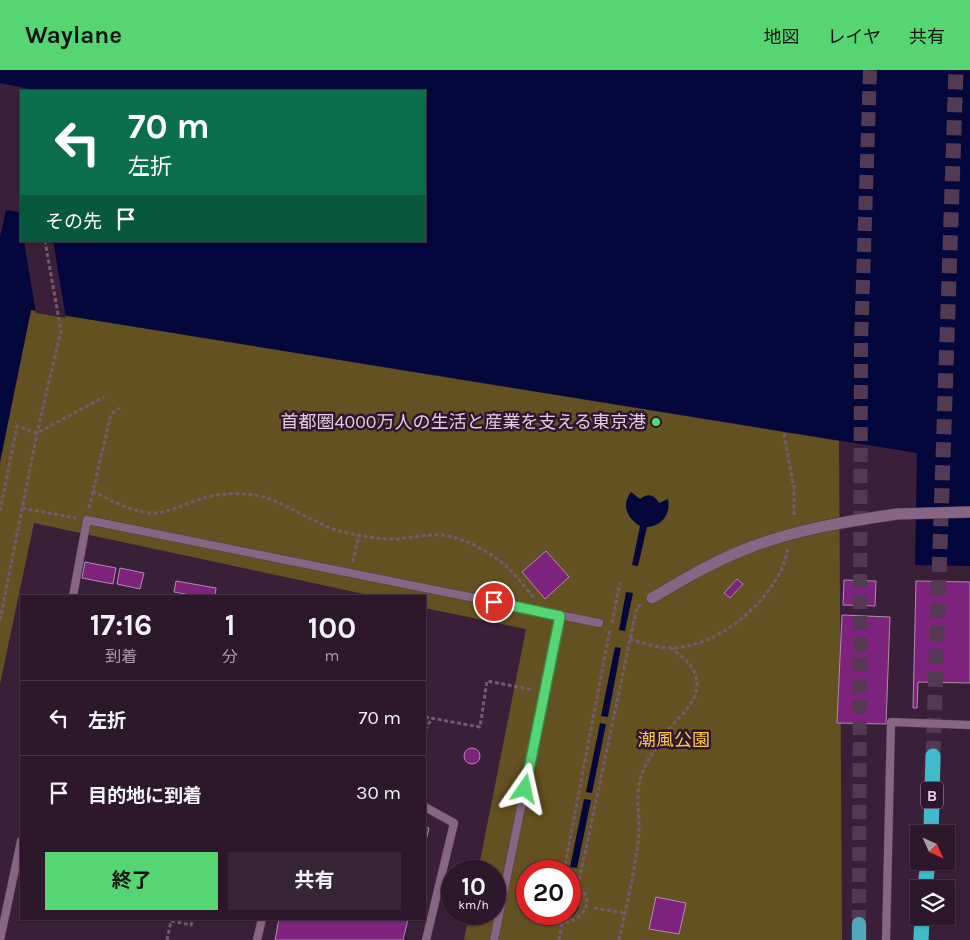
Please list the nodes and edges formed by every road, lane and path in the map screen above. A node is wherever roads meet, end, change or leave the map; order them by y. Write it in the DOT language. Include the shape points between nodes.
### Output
graph roads {
  1 [pos="45,242"];
  2 [pos="104,397"];
  3 [pos="120,408"];
  4 [pos="37,433"];
  5 [pos="784,434"];
  6 [pos="93,491"];
  7 [pos="22,508"];
  8 [pos="0,511"];
  9 [pos="970,512"];
  10 [pos="86,520"];
  11 [pos="359,535"];
  12 [pos="792,535"];
  13 [pos="355,553"];
  14 [pos="620,582"];
  15 [pos="72,595"];
  16 [pos="652,598"];
  17 [pos="547,613"];
  18 [pos="560,616"];
  19 [pos="0,620"];
  20 [pos="599,623"];
  21 [pos="630,639"];
  22 [pos="671,648"];
  23 [pos="545,692"];
  24 [pos="426,717"];
  25 [pos="432,718"];
  26 [pos="970,725"];
  27 [pos="426,727"];
  28 [pos="933,756"];
  29 [pos="426,808"];
  30 [pos="931,825"];
  31 [pos="20,846"];
  32 [pos="566,860"];
  33 [pos="581,872"];
  34 [pos="581,889"];
  35 [pos="594,908"];
  36 [pos="624,913"];
  37 [pos="581,916"];
  38 [pos="193,920"];
  39 [pos="262,920"];
  40 [pos="859,924"];
  41 [pos="562,925"];
  42 [pos="921,925"];
  43 [pos="929,925"];
  44 [pos="0,940"];
  45 [pos="167,940"];
  46 [pos="257,940"];
  47 [pos="426,940"];
  48 [pos="494,940"];
  49 [pos="559,940"];
  50 [pos="619,940"];
  51 [pos="859,940"];
  52 [pos="886,940"];
  53 [pos="920,940"];
  54 [pos="929,940"];
  1 -- 4 [label="path" via="61,331"];
  2 -- 4 [label="path"];
  3 -- 6 [label="path" via="111,414"];
  4 -- 7 [label="path"];
  4 -- 8 [label="path" via="17,426"];
  5 -- 12 [label="path" via="794,488"];
  6 -- 10 [label="path"];
  6 -- 11 [label="path" via="112,502 148,513 170,510 210,496 246,494 279,502 322,525"];
  7 -- 10 [label="path"];
  7 -- 19 [label="path"];
  9 -- 12 [label="street, bridge" via="897,514 844,522"];
  10 -- 15 [label="lane"];
  10 -- 17 [label="lane"];
  11 -- 13 [label="path"];
  11 -- 17 [label="path" via="396,539 440,535 461,540 506,566"];
  12 -- 16 [label="street" via="751,547 692,574"];
  12 -- 22 [label="path" via="775,582 752,609 716,635"];
  14 -- 32 [label="path"];
  16 -- 21 [label="path" via="637,607"];
  17 -- 18 [label="lane"];
  18 -- 20 [label="lane"];
  18 -- 23 [label="lane"];
  21 -- 22 [label="path"];
  21 -- 33 [label="path"];
  22 -- 36 [label="path" via="691,666 696,676 696,691 688,708 653,752 641,776 637,799 639,840"];
  23 -- 25 [label="path" via="487,681 480,727"];
  23 -- 48 [label="lane"];
  24 -- 25 [label="path"];
  25 -- 27 [label="path"];
  26 -- 52 [label="lane" via="891,722"];
  28 -- 30 [label="highway, B"];
  29 -- 47 [label="lane" via="454,823"];
  31 -- 44 [label="lane"];
  34 -- 37 [label="path" via="586,897 585,911"];
  35 -- 36 [label="path"];
  36 -- 50 [label="path"];
  38 -- 45 [label="path" via="191,925 171,921"];
  39 -- 46 [label="lane"];
  40 -- 51 [label="highway"];
  41 -- 49 [label="path"];
  42 -- 53 [label="highway"];
  43 -- 54 [label="highway"];
}
